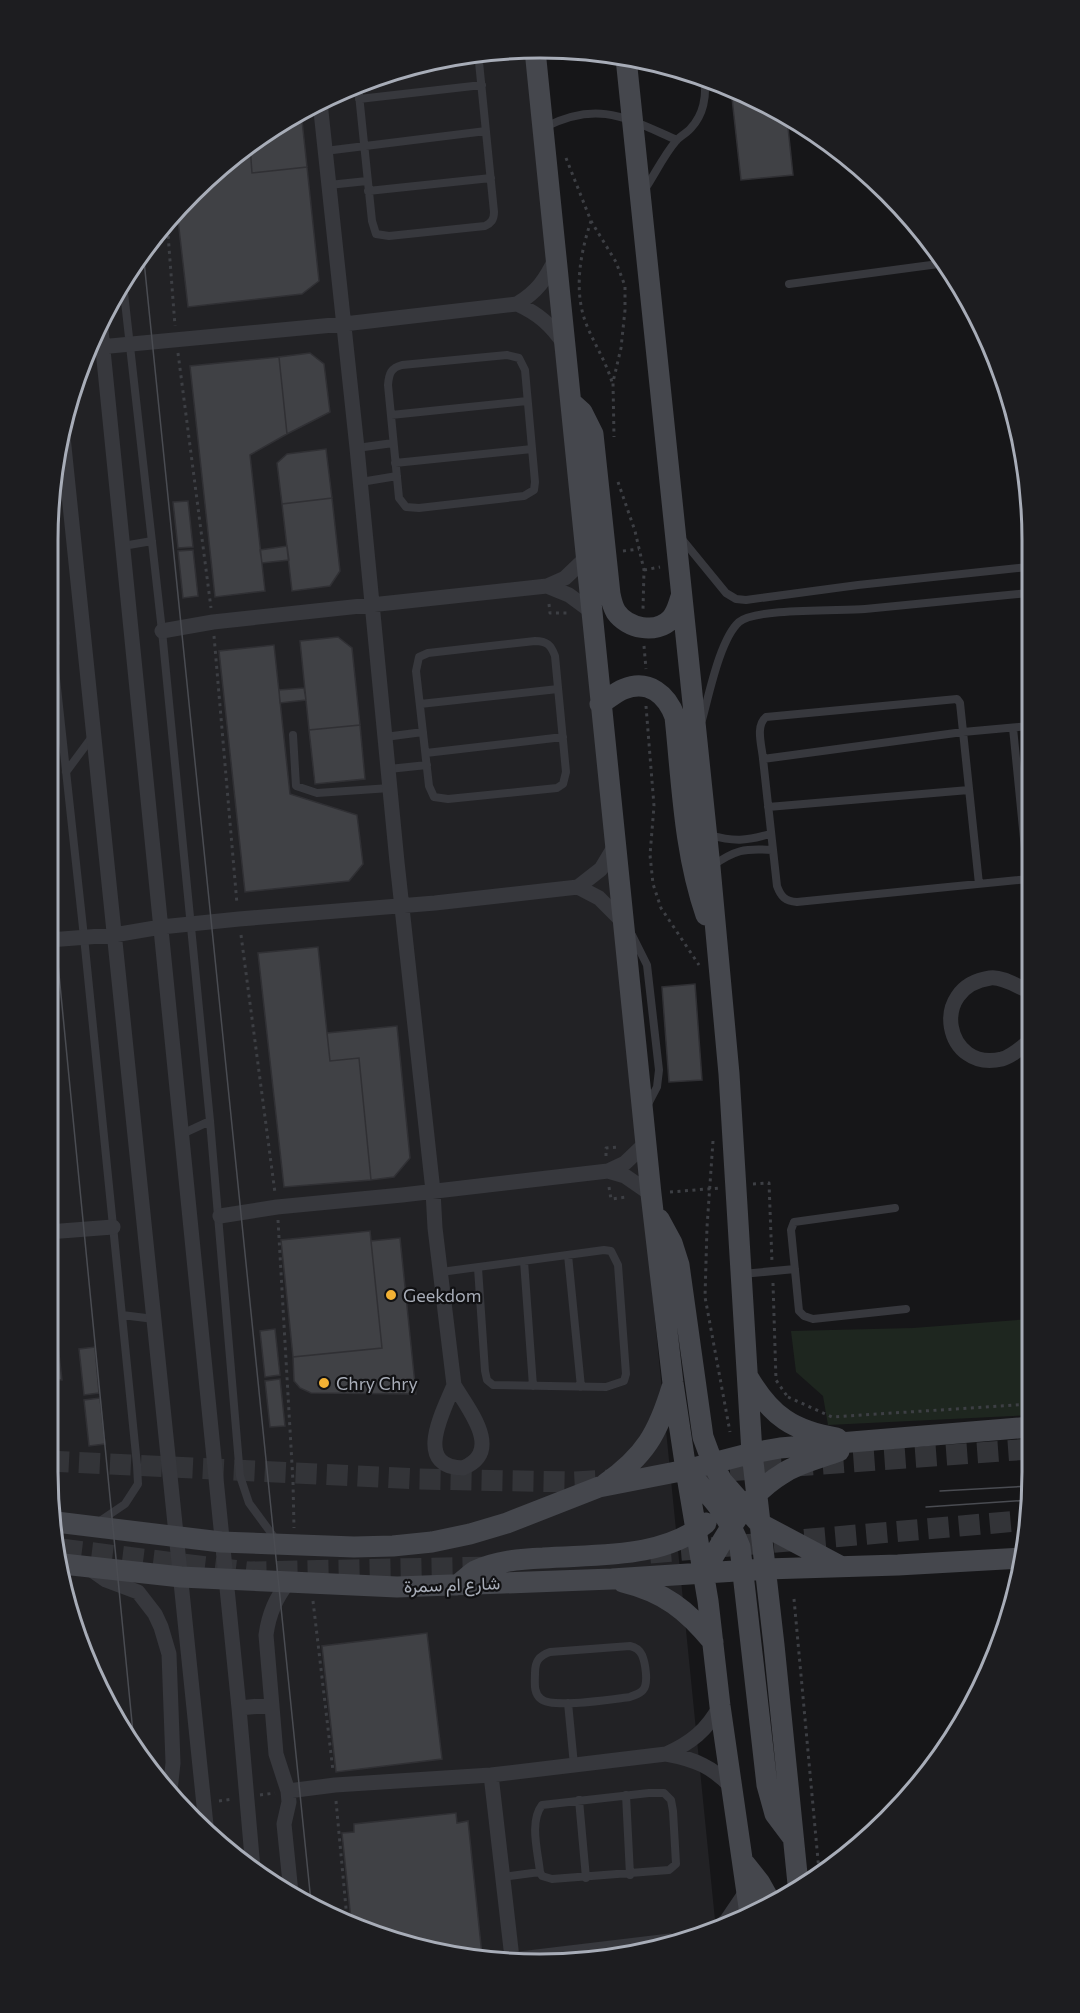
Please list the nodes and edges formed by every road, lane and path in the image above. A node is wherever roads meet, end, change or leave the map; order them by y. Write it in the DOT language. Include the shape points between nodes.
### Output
graph roads {
  1 [pos="536,58"];
  2 [pos="479,63"];
  3 [pos="627,67"];
  4 [pos="482,85"];
  5 [pos="706,88"];
  6 [pos="359,94"];
  7 [pos="359,99"];
  8 [pos="321,111"];
  9 [pos="634,120"];
  10 [pos="543,128"];
  11 [pos="486,132"];
  12 [pos="676,140"];
  13 [pos="364,146"];
  14 [pos="325,151"];
  15 [pos="565,154"];
  16 [pos="491,178"];
  17 [pos="367,181"];
  18 [pos="329,185"];
  19 [pos="368,191"];
  20 [pos="640,198"];
  21 [pos="591,221"];
  22 [pos="168,235"];
  23 [pos="557,257"];
  24 [pos="935,265"];
  25 [pos="789,284"];
  26 [pos="124,297"];
  27 [pos="517,304"];
  28 [pos="344,324"];
  29 [pos="176,341"];
  30 [pos="129,345"];
  31 [pos="99,348"];
  32 [pos="566,348"];
  33 [pos="97,352"];
  34 [pos="613,382"];
  35 [pos="527,401"];
  36 [pos="572,403"];
  37 [pos="391,415"];
  38 [pos="614,440"];
  39 [pos="393,443"];
  40 [pos="357,448"];
  41 [pos="532,449"];
  42 [pos="65,462"];
  43 [pos="396,463"];
  44 [pos="615,474"];
  45 [pos="397,476"];
  46 [pos="360,482"];
  47 [pos="674,530"];
  48 [pos="152,541"];
  49 [pos="123,546"];
  50 [pos="587,557"];
  51 [pos="1022,568"];
  52 [pos="547,586"];
  53 [pos="1022,594"];
  54 [pos="681,597"];
  55 [pos="374,605"];
  56 [pos="592,612"];
  57 [pos="213,622"];
  58 [pos="643,628"];
  59 [pos="162,631"];
  60 [pos="645,686"];
  61 [pos="558,689"];
  62 [pos="420,704"];
  63 [pos="600,704"];
  64 [pos="58,708"];
  65 [pos="1022,727"];
  66 [pos="1013,728"];
  67 [pos="423,732"];
  68 [pos="963,732"];
  69 [pos="93,735"];
  70 [pos="293,735"];
  71 [pos="386,737"];
  72 [pos="563,737"];
  73 [pos="696,741"];
  74 [pos="426,753"];
  75 [pos="763,759"];
  76 [pos="427,765"];
  77 [pos="389,769"];
  78 [pos="66,772"];
  79 [pos="390,788"];
  80 [pos="969,789"];
  81 [pos="768,807"];
  82 [pos="1022,813"];
  83 [pos="707,834"];
  84 [pos="770,834"];
  85 [pos="616,844"];
  86 [pos="772,850"];
  87 [pos="710,867"];
  88 [pos="1022,880"];
  89 [pos="979,884"];
  90 [pos="578,887"];
  91 [pos="402,905"];
  92 [pos="238,919"];
  93 [pos="190,924"];
  94 [pos="625,924"];
  95 [pos="161,927"];
  96 [pos="114,934"];
  97 [pos="84,937"];
  98 [pos="717,937"];
  99 [pos="58,939"];
  100 [pos="701,973"];
  101 [pos="1022,988"];
  102 [pos="1022,1047"];
  103 [pos="210,1121"];
  104 [pos="714,1131"];
  105 [pos="181,1134"];
  106 [pos="646,1143"];
  107 [pos="608,1171"];
  108 [pos="433,1191"];
  109 [pos="652,1201"];
  110 [pos="277,1207"];
  111 [pos="895,1208"];
  112 [pos="220,1216"];
  113 [pos="113,1227"];
  114 [pos="58,1231"];
  115 [pos="568,1255"];
  116 [pos="524,1261"];
  117 [pos="478,1268"];
  118 [pos="795,1269"];
  119 [pos="441,1272"];
  120 [pos="741,1274"];
  121 [pos="906,1309"];
  122 [pos="122,1315"];
  123 [pos="154,1319"];
  124 [pos="747,1376"];
  125 [pos="674,1383"];
  126 [pos="454,1385"];
  127 [pos="533,1386"];
  128 [pos="581,1387"];
  129 [pos="1022,1405"];
  130 [pos="775,1413"];
  131 [pos="1022,1428"];
  132 [pos="730,1432"];
  133 [pos="862,1442"];
  134 [pos="753,1458"];
  135 [pos="713,1464"];
  136 [pos="686,1470"];
  137 [pos="599,1487"];
  138 [pos="737,1506"];
  139 [pos="62,1523"];
  140 [pos="759,1523"];
  141 [pos="92,1526"];
  142 [pos="697,1531"];
  143 [pos="177,1538"];
  144 [pos="221,1542"];
  145 [pos="287,1545"];
  146 [pos="1013,1559"];
  147 [pos="68,1565"];
  148 [pos="841,1567"];
  149 [pos="89,1568"];
  150 [pos="766,1569"];
  151 [pos="744,1570"];
  152 [pos="704,1572"];
  153 [pos="181,1577"];
  154 [pos="225,1578"];
  155 [pos="612,1579"];
  156 [pos="292,1582"];
  157 [pos="456,1585"];
  158 [pos="794,1599"];
  159 [pos="713,1642"];
  160 [pos="568,1703"];
  161 [pos="271,1705"];
  162 [pos="720,1706"];
  163 [pos="239,1708"];
  164 [pos="666,1754"];
  165 [pos="574,1765"];
  166 [pos="491,1775"];
  167 [pos="170,1781"];
  168 [pos="335,1785"];
  169 [pos="734,1790"];
  170 [pos="288,1791"];
  171 [pos="626,1795"];
  172 [pos="579,1800"];
  173 [pos="205,1818"];
  174 [pos="794,1838"];
  175 [pos="252,1859"];
  176 [pos="743,1861"];
  177 [pos="818,1865"];
  178 [pos="540,1872"];
  179 [pos="630,1875"];
  180 [pos="503,1877"];
  181 [pos="585,1878"];
  182 [pos="798,1880"];
  183 [pos="290,1884"];
  184 [pos="748,1889"];
  185 [pos="768,1897"];
  186 [pos="749,1907"];
  187 [pos="347,1914"];
  188 [pos="731,1915"];
  189 [pos="511,1953"];
  1 -- 10 [label="street"];
  2 -- 4 [label="lane"];
  3 -- 9 [label="street"];
  4 -- 7 [label="lane"];
  4 -- 11 [label="lane"];
  5 -- 12 [label="lane" via="704,106 691,128"];
  6 -- 7 [label="lane"];
  7 -- 13 [label="lane"];
  8 -- 14 [label="street"];
  9 -- 10 [label="lane" via="588,114 570,116"];
  9 -- 12 [label="lane"];
  9 -- 20 [label="street"];
  10 -- 23 [label="street"];
  11 -- 13 [label="lane"];
  11 -- 16 [label="lane"];
  12 -- 20 [label="lane"];
  13 -- 14 [label="lane"];
  13 -- 17 [label="lane"];
  14 -- 18 [label="street"];
  15 -- 21 [label="path"];
  16 -- 19 [label="lane"];
  16 -- 19 [label="lane" via="494,218 485,226 381,236 373,228"];
  17 -- 18 [label="lane"];
  17 -- 19 [label="lane"];
  18 -- 28 [label="street"];
  20 -- 47 [label="street"];
  21 -- 34 [label="path" via="579,267 582,309"];
  21 -- 34 [label="path" via="616,262 625,286 626,310"];
  22 -- 29 [label="path"];
  23 -- 27 [label="street" via="534,293"];
  23 -- 32 [label="street"];
  24 -- 25 [label="lane"];
  26 -- 30 [label="lane"];
  27 -- 28 [label="street"];
  27 -- 32 [label="street" via="552,326"];
  28 -- 29 [label="street"];
  28 -- 40 [label="street"];
  29 -- 30 [label="street"];
  29 -- 57 [label="path"];
  30 -- 31 [label="street"];
  30 -- 48 [label="lane"];
  32 -- 36 [label="street"];
  33 -- 49 [label="street"];
  34 -- 38 [label="path"];
  35 -- 37 [label="lane"];
  35 -- 37 [label="lane" via="522,362 514,356 402,365 394,367 388,376"];
  35 -- 41 [label="lane"];
  36 -- 50 [label="street"];
  36 -- 58 [label="street" via="582,412 593,434 612,602 623,619"];
  37 -- 39 [label="lane"];
  39 -- 40 [label="lane"];
  39 -- 43 [label="lane"];
  40 -- 46 [label="street"];
  41 -- 43 [label="lane"];
  41 -- 45 [label="lane" via="535,486 524,496 406,507 399,498"];
  42 -- 69 [label="street"];
  43 -- 45 [label="lane"];
  44 -- 58 [label="path" via="636,531 644,570"];
  45 -- 46 [label="lane"];
  46 -- 55 [label="street"];
  47 -- 51 [label="lane" via="720,587 736,599"];
  47 -- 54 [label="street"];
  48 -- 49 [label="lane"];
  48 -- 59 [label="lane"];
  49 -- 95 [label="street"];
  50 -- 52 [label="street" via="572,573"];
  50 -- 56 [label="street"];
  52 -- 55 [label="street"];
  52 -- 56 [label="street" via="569,595"];
  53 -- 73 [label="lane" via="749,617 740,621 723,647"];
  54 -- 58 [label="street" via="669,621"];
  54 -- 73 [label="street"];
  55 -- 57 [label="street"];
  55 -- 71 [label="street"];
  56 -- 63 [label="street"];
  57 -- 59 [label="street"];
  57 -- 92 [label="path"];
  58 -- 60 [label="path"];
  59 -- 93 [label="lane"];
  60 -- 63 [label="street" via="624,689"];
  60 -- 98 [label="street" via="662,694 675,717 693,869 706,915"];
  60 -- 100 [label="path" via="654,806 650,855 653,884 662,908 699,963"];
  61 -- 62 [label="lane"];
  61 -- 62 [label="lane" via="555,656 547,643 488,646 419,657 416,671"];
  61 -- 72 [label="lane"];
  62 -- 67 [label="lane"];
  63 -- 85 [label="street"];
  64 -- 78 [label="lane"];
  65 -- 66 [label="lane"];
  66 -- 68 [label="lane"];
  66 -- 82 [label="lane"];
  67 -- 71 [label="lane"];
  67 -- 74 [label="lane"];
  68 -- 75 [label="lane"];
  68 -- 75 [label="lane" via="960,703 954,698 766,717 760,726"];
  68 -- 80 [label="lane"];
  69 -- 78 [label="lane"];
  69 -- 96 [label="street"];
  70 -- 79 [label="lane" via="296,786 317,792"];
  71 -- 77 [label="street"];
  72 -- 74 [label="lane"];
  72 -- 76 [label="lane" via="566,777 557,788 440,799 431,792"];
  73 -- 83 [label="street"];
  74 -- 76 [label="lane"];
  75 -- 81 [label="lane"];
  76 -- 77 [label="lane"];
  77 -- 79 [label="street"];
  78 -- 97 [label="lane"];
  79 -- 91 [label="street"];
  80 -- 81 [label="lane"];
  80 -- 89 [label="lane"];
  81 -- 84 [label="lane"];
  83 -- 84 [label="lane" via="735,841"];
  83 -- 87 [label="street"];
  84 -- 86 [label="lane"];
  85 -- 90 [label="street" via="601,869"];
  85 -- 94 [label="street"];
  86 -- 87 [label="lane" via="735,851"];
  86 -- 89 [label="lane" via="777,886 780,896 787,901"];
  87 -- 98 [label="street"];
  88 -- 89 [label="lane"];
  90 -- 91 [label="street"];
  90 -- 94 [label="street" via="598,898"];
  91 -- 92 [label="street"];
  91 -- 108 [label="street"];
  92 -- 93 [label="street"];
  92 -- 110 [label="path"];
  93 -- 95 [label="street"];
  93 -- 103 [label="lane"];
  94 -- 106 [label="street"];
  95 -- 96 [label="street"];
  95 -- 105 [label="street"];
  96 -- 97 [label="street"];
  96 -- 123 [label="street"];
  97 -- 99 [label="street"];
  97 -- 113 [label="lane"];
  98 -- 120 [label="street"];
  101 -- 102 [label="street" via="992,977 965,986 952,1006 950,1029 959,1046 974,1058 1003,1059"];
  103 -- 105 [label="lane"];
  103 -- 112 [label="lane"];
  104 -- 132 [label="path" via="705,1297"];
  105 -- 144 [label="street"];
  106 -- 107 [label="street" via="625,1163"];
  106 -- 109 [label="street"];
  107 -- 108 [label="street"];
  107 -- 109 [label="street" via="626,1176"];
  108 -- 110 [label="street"];
  108 -- 119 [label="street"];
  109 -- 125 [label="street"];
  109 -- 135 [label="street" via="679,1265 703,1437"];
  110 -- 112 [label="street"];
  110 -- 145 [label="path" via="293,1482"];
  111 -- 118 [label="lane" via="794,1222 791,1230"];
  112 -- 145 [label="lane" via="240,1476 249,1503"];
  113 -- 114 [label="street"];
  113 -- 122 [label="lane"];
  115 -- 116 [label="lane"];
  115 -- 128 [label="lane"];
  115 -- 128 [label="lane" via="611,1251 618,1265 624,1381 606,1387"];
  116 -- 117 [label="lane"];
  116 -- 127 [label="lane"];
  117 -- 119 [label="lane"];
  117 -- 127 [label="lane" via="487,1380 493,1385"];
  118 -- 120 [label="lane"];
  118 -- 121 [label="lane" via="799,1311 804,1316 813,1319"];
  119 -- 126 [label="street"];
  120 -- 124 [label="street"];
  122 -- 123 [label="lane"];
  122 -- 141 [label="lane" via="138,1484 113,1514"];
  123 -- 143 [label="street"];
  124 -- 130 [label="street"];
  124 -- 134 [label="street"];
  125 -- 136 [label="street"];
  125 -- 137 [label="street" via="651,1440 641,1454"];
  126 -- 126 [label="street" via="437,1426 435,1443 446,1465 463,1468 478,1459 482,1442 477,1425"];
  127 -- 128 [label="lane"];
  129 -- 130 [label="path" via="832,1417 788,1397"];
  130 -- 133 [label="street" via="804,1430"];
  131 -- 133 [label="street"];
  133 -- 134 [label="street" via="780,1448"];
  133 -- 138 [label="street" via="783,1473"];
  134 -- 135 [label="street"];
  134 -- 138 [label="street"];
  135 -- 136 [label="street"];
  135 -- 138 [label="street"];
  136 -- 137 [label="street"];
  136 -- 138 [label="street"];
  136 -- 142 [label="street"];
  137 -- 145 [label="street" via="507,1523 432,1542 354,1547"];
  138 -- 140 [label="street"];
  138 -- 142 [label="street"];
  138 -- 151 [label="street"];
  138 -- 152 [label="street"];
  139 -- 141 [label="street"];
  140 -- 148 [label="street"];
  140 -- 150 [label="street"];
  141 -- 143 [label="street"];
  142 -- 152 [label="street"];
  142 -- 157 [label="street" via="641,1550 496,1563"];
  143 -- 144 [label="street"];
  143 -- 153 [label="street"];
  144 -- 145 [label="street"];
  144 -- 154 [label="street"];
  146 -- 148 [label="street, شارع ام سمرة"];
  147 -- 149 [label="street, شارع ام سمرة"];
  148 -- 150 [label="street, شارع ام سمرة"];
  149 -- 153 [label="street, شارع ام سمرة"];
  149 -- 167 [label="street" via="106,1580 138,1592 155,1614 166,1640"];
  150 -- 151 [label="street, شارع ام سمرة"];
  150 -- 174 [label="street"];
  151 -- 152 [label="street, شارع ام سمرة"];
  151 -- 174 [label="street" via="767,1785 775,1814"];
  152 -- 155 [label="street, شارع ام سمرة"];
  152 -- 159 [label="street"];
  153 -- 154 [label="street, شارع ام سمرة"];
  153 -- 173 [label="street"];
  154 -- 156 [label="street, شارع ام سمرة"];
  154 -- 163 [label="street"];
  155 -- 157 [label="street, شارع ام سمرة"];
  155 -- 159 [label="street" via="642,1587 672,1602 694,1619"];
  156 -- 157 [label="street, شارع ام سمرة" via="397,1587"];
  156 -- 161 [label="street" via="275,1600 266,1628"];
  156 -- 168 [label="path" via="298,1594 312,1593"];
  158 -- 177 [label="path"];
  159 -- 162 [label="street"];
  160 -- 160 [label="lane" via="548,1703 536,1692 536,1660 542,1655 630,1646 642,1654 646,1682 638,1694"];
  160 -- 165 [label="lane"];
  161 -- 163 [label="street"];
  161 -- 170 [label="street" via="276,1754"];
  162 -- 164 [label="street" via="701,1733"];
  162 -- 169 [label="street"];
  163 -- 175 [label="street"];
  164 -- 165 [label="street"];
  164 -- 169 [label="street" via="708,1767"];
  165 -- 166 [label="street"];
  166 -- 168 [label="street"];
  166 -- 180 [label="street"];
  168 -- 170 [label="street"];
  168 -- 187 [label="path"];
  169 -- 176 [label="street"];
  170 -- 183 [label="street" via="284,1824"];
  171 -- 172 [label="lane"];
  171 -- 179 [label="lane"];
  171 -- 179 [label="lane" via="664,1793 670,1800 677,1854 676,1864 669,1870"];
  172 -- 178 [label="lane" via="542,1805 537,1812"];
  172 -- 181 [label="lane"];
  174 -- 182 [label="street"];
  176 -- 184 [label="street"];
  176 -- 185 [label="street"];
  178 -- 180 [label="lane"];
  178 -- 181 [label="lane" via="552,1880"];
  179 -- 181 [label="lane"];
  180 -- 189 [label="street"];
  184 -- 186 [label="street"];
  184 -- 188 [label="street"];
}
